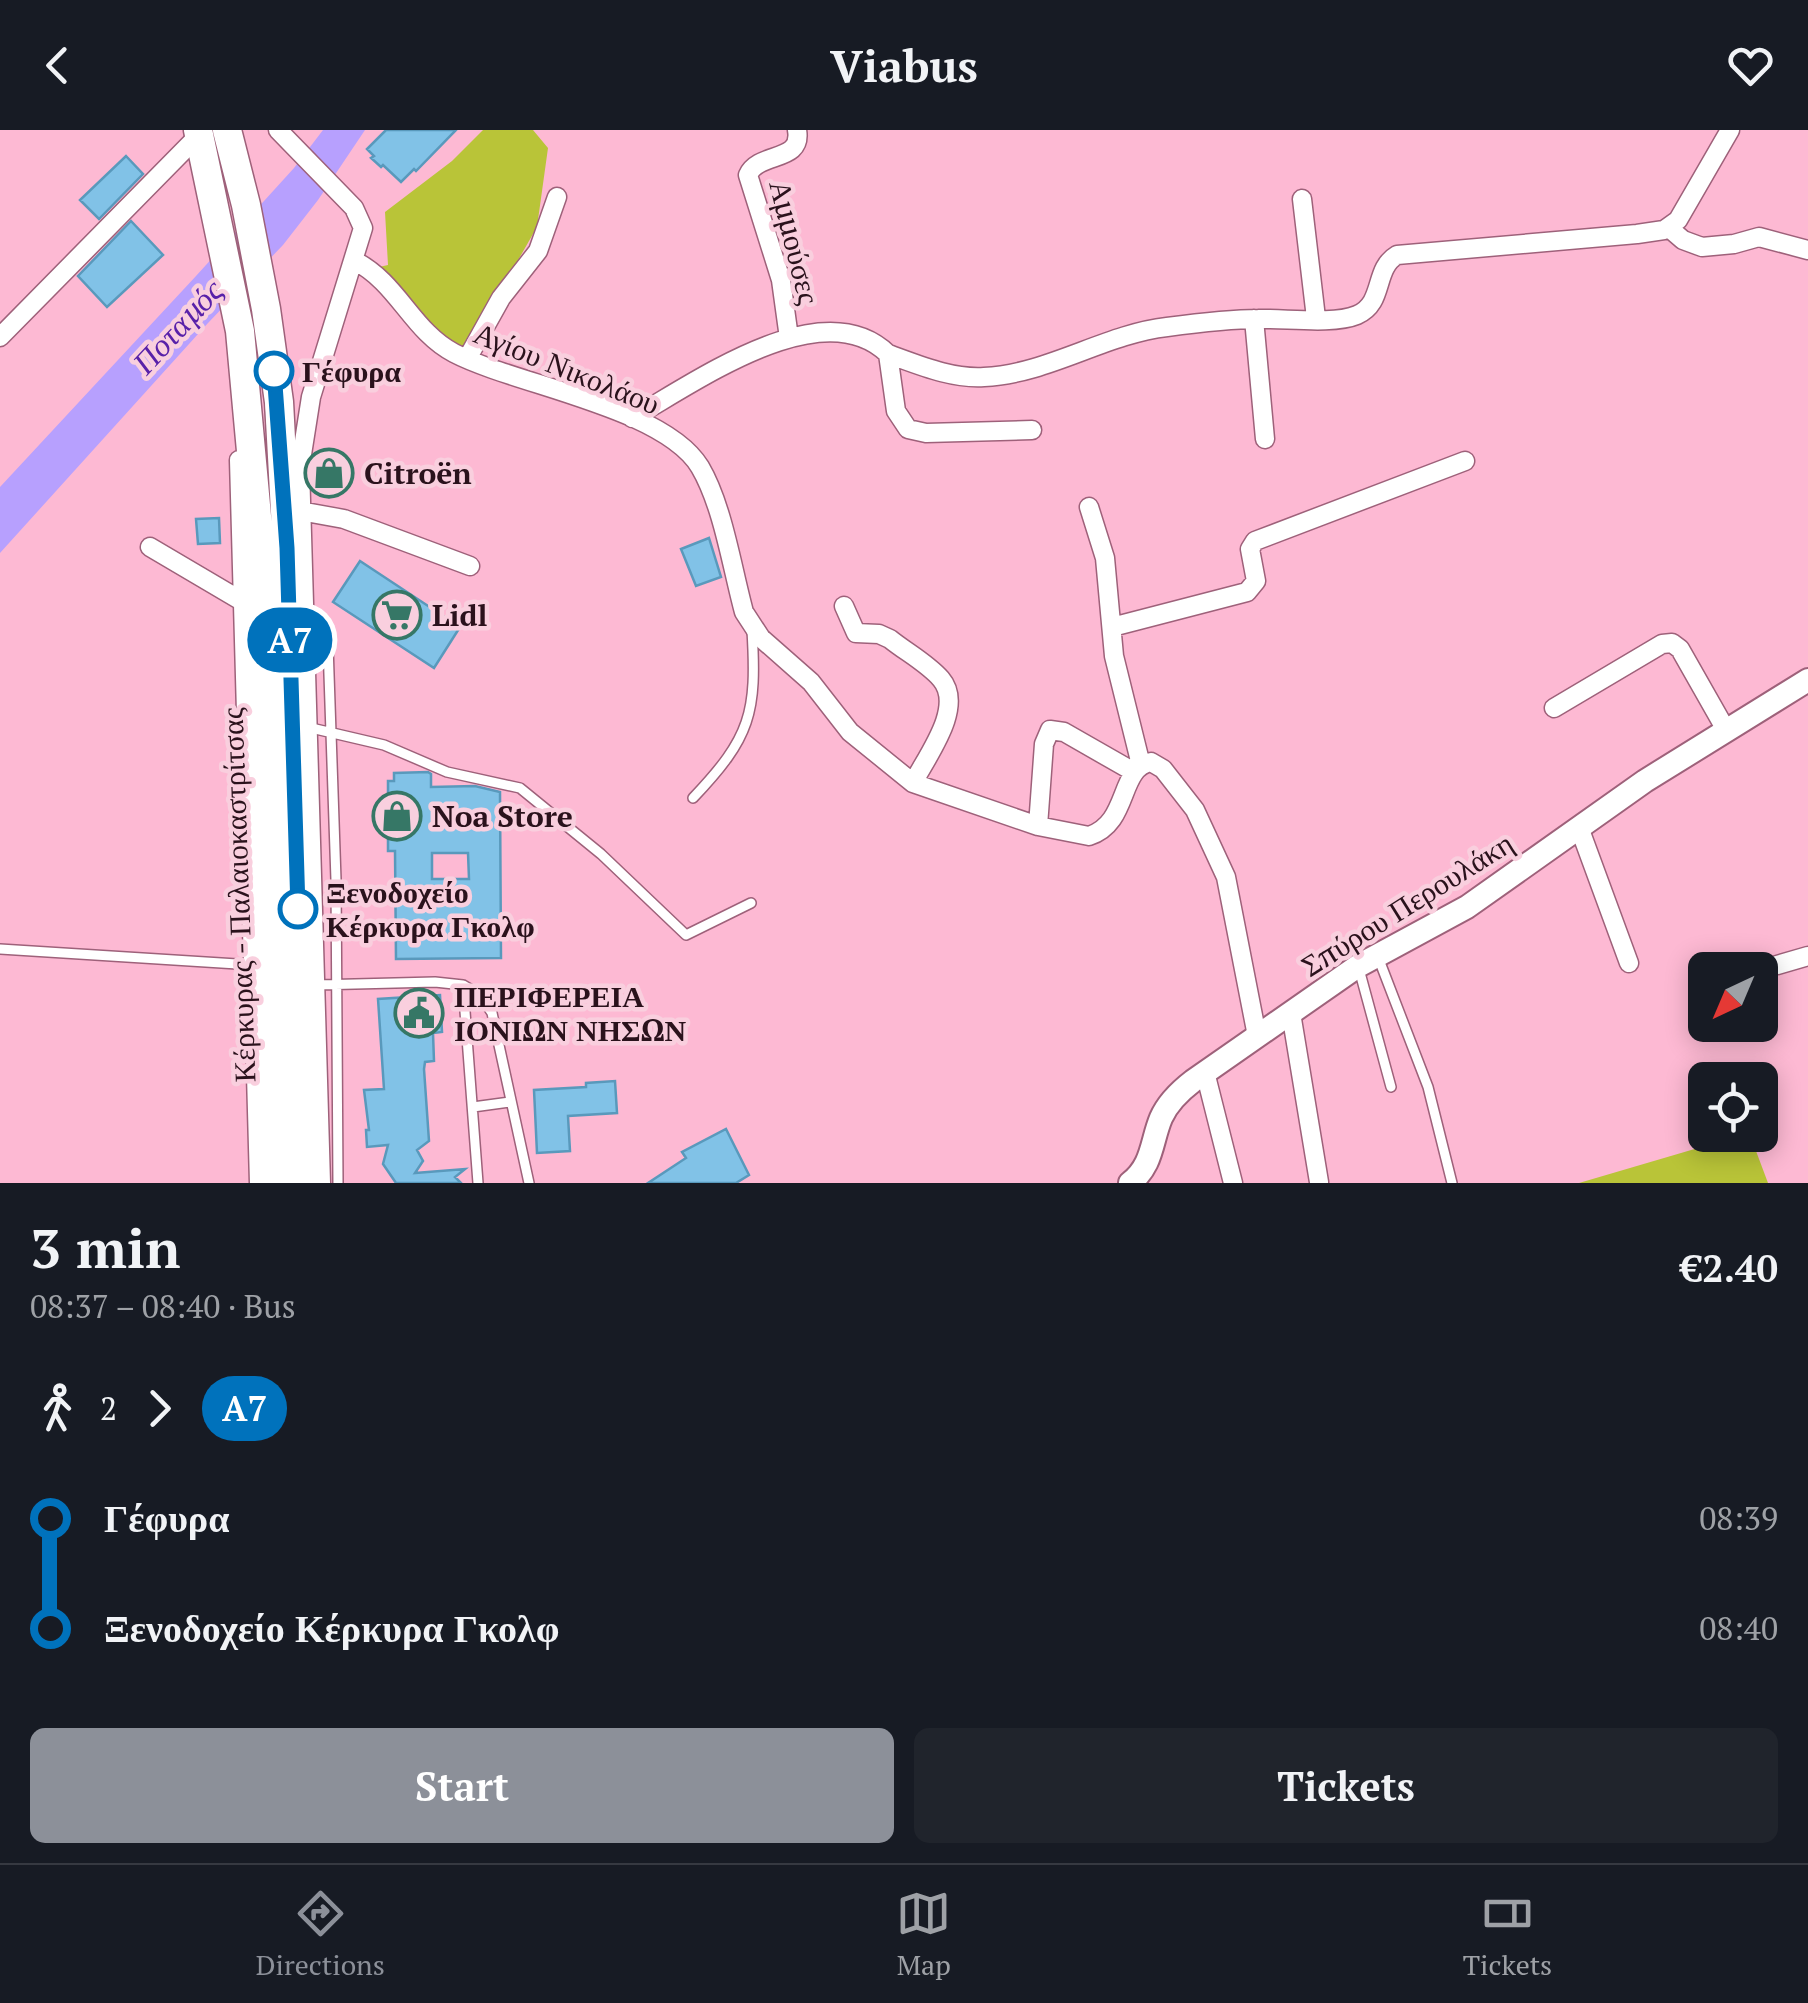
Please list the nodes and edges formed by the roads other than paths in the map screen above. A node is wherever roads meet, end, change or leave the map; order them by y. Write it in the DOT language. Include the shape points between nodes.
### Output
graph roads {
  1 [pos="797,130"];
  2 [pos="1730,130"];
  3 [pos="282,131"];
  4 [pos="208,132"];
  5 [pos="557,197"];
  6 [pos="1302,199"];
  7 [pos="1669,228"];
  8 [pos="1808,250"];
  9 [pos="355,262"];
  10 [pos="1254,318"];
  11 [pos="1316,318"];
  12 [pos="0,337"];
  13 [pos="789,338"];
  14 [pos="888,354"];
  15 [pos="467,359"];
  16 [pos="242,360"];
  17 [pos="632,418"];
  18 [pos="1032,430"];
  19 [pos="1265,440"];
  20 [pos="1465,460"];
  21 [pos="255,492"];
  22 [pos="1089,507"];
  23 [pos="292,511"];
  24 [pos="150,547"];
  25 [pos="470,566"];
  26 [pos="245,603"];
  27 [pos="844,606"];
  28 [pos="296,618"];
  29 [pos="752,627"];
  30 [pos="1112,627"];
  31 [pos="1808,680"];
  32 [pos="1554,708"];
  33 [pos="307,727"];
  34 [pos="1726,730"];
  35 [pos="331,733"];
  36 [pos="1137,768"];
  37 [pos="913,783"];
  38 [pos="693,798"];
  39 [pos="1038,826"];
  40 [pos="1580,827"];
  41 [pos="751,903"];
  42 [pos="271,922"];
  43 [pos="0,950"];
  44 [pos="1808,956"];
  45 [pos="1368,960"];
  46 [pos="300,962"];
  47 [pos="1629,963"];
  48 [pos="253,964"];
  49 [pos="1778,965"];
  50 [pos="337,985"];
  51 [pos="463,985"];
  52 [pos="316,986"];
  53 [pos="274,1002"];
  54 [pos="1291,1013"];
  55 [pos="1257,1036"];
  56 [pos="1205,1072"];
  57 [pos="1392,1087"];
  58 [pos="510,1102"];
  59 [pos="473,1107"];
  60 [pos="1319,1182"];
  61 [pos="259,1183"];
  62 [pos="279,1183"];
  63 [pos="306,1183"];
  64 [pos="320,1183"];
  65 [pos="338,1183"];
  66 [pos="478,1183"];
  67 [pos="529,1183"];
  68 [pos="1130,1183"];
  69 [pos="1233,1183"];
  70 [pos="1452,1183"];
  1 -- 13 [label="street, Αμμούσες" via="794,149 756,164 748,175 781,280"];
  2 -- 7 [label="street"];
  3 -- 9 [label="street" via="363,223"];
  4 -- 12 [label="street"];
  4 -- 16 [label="main road, Κέρκυρας - Παλαιοκαστρίτσας"];
  4 -- 23 [label="main road, Κέρκυρας - Παλαιοκαστρίτσας" via="246,205"];
  5 -- 15 [label="street" via="538,251 501,298"];
  6 -- 11 [label="street"];
  7 -- 8 [label="street" via="1702,247 1759,237"];
  7 -- 11 [label="street" via="1397,255 1385,266 1369,308 1352,317"];
  9 -- 15 [label="street, Αγίου Νικολάου" via="390,287 432,338"];
  9 -- 23 [label="street" via="311,397"];
  10 -- 11 [label="street"];
  10 -- 14 [label="street" via="1162,327 985,377 940,372"];
  10 -- 19 [label="street"];
  13 -- 14 [label="street" via="851,334"];
  13 -- 17 [label="street"];
  14 -- 18 [label="street" via="896,412 908,429"];
  15 -- 17 [label="street, Αγίου Νικολάου"];
  16 -- 21 [label="main road, Κέρκυρας - Παλαιοκαστρίτσας"];
  16 -- 26 [label="street" via="237,410"];
  17 -- 29 [label="street, Αγίου Νικολάου" via="699,464"];
  20 -- 30 [label="street" via="1255,540 1250,549 1256,581 1246,592"];
  21 -- 23 [label="main road"];
  21 -- 42 [label="main road, Κέρκυρας - Παλαιοκαστρίτσας"];
  22 -- 30 [label="street" via="1105,558"];
  23 -- 25 [label="street" via="344,519"];
  23 -- 28 [label="main road, Κέρκυρας - Παλαιοκαστρίτσας"];
  24 -- 26 [label="street"];
  26 -- 48 [label="street"];
  27 -- 37 [label="street" via="856,633 890,639 944,683 948,714"];
  28 -- 33 [label="street"];
  28 -- 35 [label="lane" via="328,642"];
  28 -- 46 [label="main road, Κέρκυρας - Παλαιοκαστρίτσας"];
  29 -- 37 [label="street, Αγίου Νικολάου" via="811,682 850,732"];
  29 -- 38 [label="lane" via="756,684 745,728"];
  30 -- 36 [label="street"];
  31 -- 34 [label="street, Σπύρου Περουλάκη"];
  32 -- 34 [label="street" via="1672,643"];
  33 -- 35 [label="lane"];
  33 -- 52 [label="street"];
  34 -- 40 [label="street, Σπύρου Περουλάκη"];
  35 -- 41 [label="lane" via="384,745 446,772 520,788 686,935"];
  35 -- 50 [label="lane"];
  36 -- 39 [label="street, Αγίου Νικολάου" via="1116,815 1096,833"];
  36 -- 39 [label="street" via="1050,730"];
  36 -- 55 [label="street" via="1151,762 1163,769 1208,836 1231,894"];
  37 -- 39 [label="street, Αγίου Νικολάου"];
  40 -- 45 [label="street, Σπύρου Περουλάκη" via="1467,907"];
  40 -- 47 [label="street"];
  42 -- 48 [label="main road"];
  42 -- 53 [label="main road, Κέρκυρας - Παλαιοκαστρίτσας"];
  43 -- 48 [label="lane"];
  44 -- 49 [label="street"];
  45 -- 54 [label="street, Σπύρου Περουλάκη"];
  45 -- 57 [label="lane"];
  45 -- 70 [label="lane" via="1435,1108"];
  46 -- 52 [label="lane"];
  46 -- 63 [label="main road, Κέρκυρας - Παλαιοκαστρίτσας"];
  48 -- 53 [label="main road"];
  48 -- 61 [label="street"];
  50 -- 51 [label="lane"];
  50 -- 52 [label="lane"];
  50 -- 65 [label="lane"];
  51 -- 58 [label="lane" via="480,994 492,1014"];
  51 -- 59 [label="lane"];
  52 -- 64 [label="street"];
  53 -- 62 [label="main road, Κέρκυρας - Παλαιοκαστρίτσας"];
  54 -- 55 [label="street, Σπύρου Περουλάκη"];
  54 -- 60 [label="street"];
  55 -- 56 [label="street, Σπύρου Περουλάκη"];
  56 -- 68 [label="street, Σπύρου Περουλάκη" via="1174,1096 1148,1162"];
  56 -- 69 [label="street"];
  58 -- 59 [label="lane"];
  58 -- 67 [label="lane"];
  59 -- 66 [label="lane"];
}
